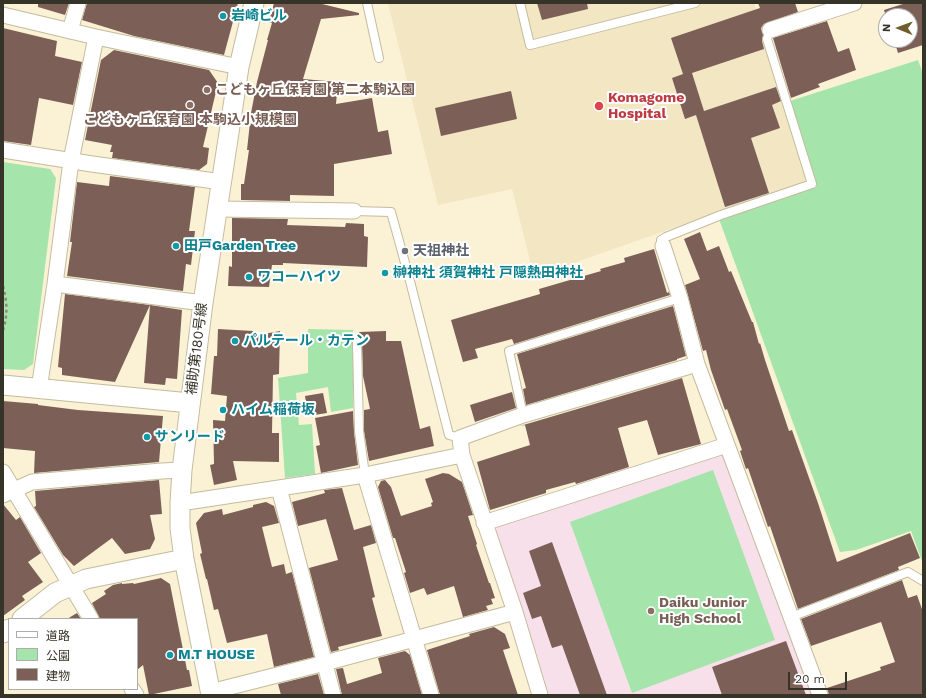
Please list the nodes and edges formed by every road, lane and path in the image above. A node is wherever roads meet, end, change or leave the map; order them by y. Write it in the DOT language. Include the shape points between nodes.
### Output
graph roads {
  1 [pos="78,3"];
  2 [pos="254,3"];
  3 [pos="367,3"];
  4 [pos="520,3"];
  5 [pos="695,3"];
  6 [pos="854,3"];
  7 [pos="3,15"];
  8 [pos="770,30"];
  9 [pos="70,31"];
  10 [pos="96,37"];
  11 [pos="379,58"];
  12 [pos="239,67"];
  13 [pos="3,150"];
  14 [pos="71,161"];
  15 [pos="222,182"];
  16 [pos="218,208"];
  17 [pos="354,211"];
  18 [pos="663,246"];
  19 [pos="55,284"];
  20 [pos="3,286"];
  21 [pos="680,298"];
  22 [pos="203,303"];
  23 [pos="3,330"];
  24 [pos="357,343"];
  25 [pos="697,364"];
  26 [pos="3,385"];
  27 [pos="39,389"];
  28 [pos="190,403"];
  29 [pos="523,415"];
  30 [pos="460,438"];
  31 [pos="727,444"];
  32 [pos="462,455"];
  33 [pos="182,470"];
  34 [pos="3,472"];
  35 [pos="365,475"];
  36 [pos="279,488"];
  37 [pos="9,492"];
  38 [pos="180,503"];
  39 [pos="484,523"];
  40 [pos="184,559"];
  41 [pos="923,581"];
  42 [pos="71,585"];
  43 [pos="514,612"];
  44 [pos="791,617"];
  45 [pos="23,618"];
  46 [pos="90,618"];
  47 [pos="414,639"];
  48 [pos="325,663"];
  49 [pos="211,693"];
  50 [pos="333,695"];
  51 [pos="432,695"];
  52 [pos="540,695"];
  53 [pos="820,695"];
  1 -- 9 [label="street"];
  2 -- 12 [label="street, 補助第180号線"];
  3 -- 11 [label="lane"];
  4 -- 5 [label="lane" via="530,45"];
  6 -- 8 [label="street"];
  7 -- 9 [label="street"];
  8 -- 18 [label="lane" via="767,39 812,184 666,237 661,240"];
  9 -- 10 [label="street"];
  10 -- 12 [label="street"];
  10 -- 14 [label="street"];
  12 -- 15 [label="street, 補助第180号線"];
  13 -- 14 [label="street"];
  14 -- 15 [label="street"];
  14 -- 19 [label="street"];
  15 -- 16 [label="street, 補助第180号線"];
  16 -- 17 [label="street"];
  16 -- 22 [label="street, 補助第180号線"];
  17 -- 30 [label="lane" via="391,212 449,435"];
  18 -- 21 [label="street"];
  19 -- 22 [label="street"];
  19 -- 27 [label="street"];
  20 -- 23 [label="path" via="7,309"];
  21 -- 25 [label="street"];
  21 -- 29 [label="lane" via="509,351"];
  22 -- 28 [label="street, 補助第180号線"];
  24 -- 35 [label="lane" via="359,431"];
  25 -- 29 [label="street"];
  25 -- 31 [label="street"];
  26 -- 27 [label="street"];
  27 -- 28 [label="street"];
  28 -- 33 [label="street, 補助第180号線"];
  29 -- 30 [label="street"];
  30 -- 32 [label="street"];
  31 -- 39 [label="street"];
  31 -- 44 [label="street"];
  32 -- 35 [label="street"];
  32 -- 39 [label="street"];
  33 -- 37 [label="street" via="32,482"];
  33 -- 38 [label="street, 補助第180号線"];
  34 -- 37 [label="street"];
  35 -- 36 [label="street"];
  35 -- 47 [label="street"];
  36 -- 38 [label="street"];
  36 -- 48 [label="street"];
  37 -- 42 [label="street"];
  38 -- 40 [label="street, 補助第180号線"];
  39 -- 43 [label="street"];
  40 -- 42 [label="street" via="86,579"];
  40 -- 49 [label="street, 補助第180号線"];
  41 -- 44 [label="lane" via="908,572"];
  42 -- 45 [label="street" via="55,593"];
  42 -- 46 [label="street"];
  43 -- 47 [label="street"];
  43 -- 52 [label="street"];
  44 -- 53 [label="street"];
  47 -- 48 [label="street"];
  47 -- 51 [label="street"];
  48 -- 49 [label="street"];
  48 -- 50 [label="street"];
}
